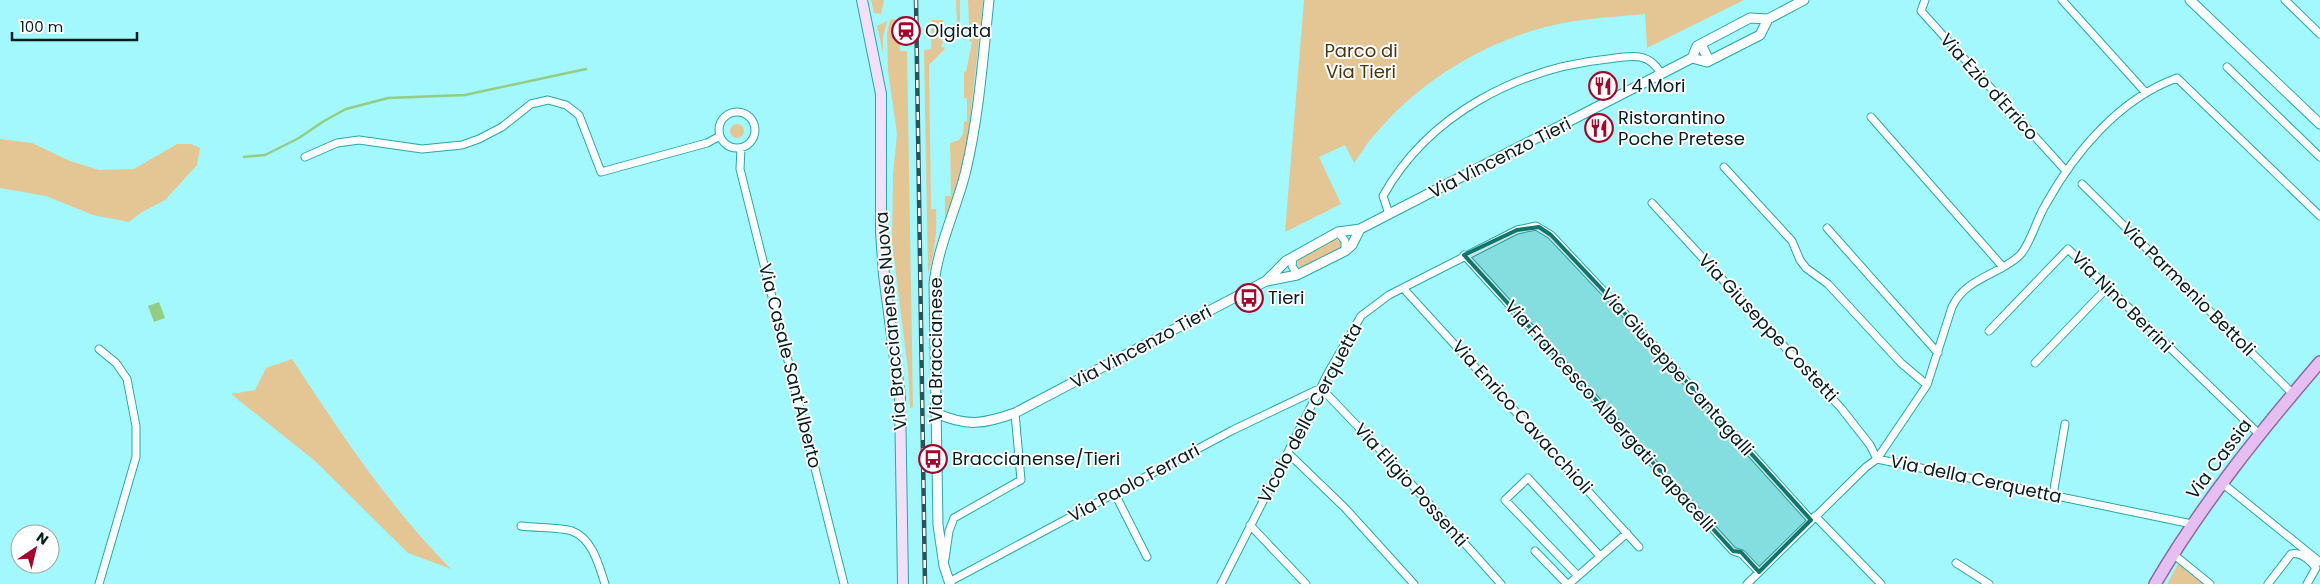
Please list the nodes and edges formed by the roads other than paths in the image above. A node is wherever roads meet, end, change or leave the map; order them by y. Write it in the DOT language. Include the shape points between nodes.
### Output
graph roads {
  1 [pos="862,0"];
  2 [pos="989,0"];
  3 [pos="1804,0"];
  4 [pos="1925,0"];
  5 [pos="2062,0"];
  6 [pos="2190,0"];
  7 [pos="2285,0"];
  8 [pos="1750,18"];
  9 [pos="1768,19"];
  10 [pos="2320,34"];
  11 [pos="1760,35"];
  12 [pos="1701,44"];
  13 [pos="1692,58"];
  14 [pos="1709,61"];
  15 [pos="2227,66"];
  16 [pos="1661,74"];
  17 [pos="2146,93"];
  18 [pos="1871,117"];
  19 [pos="2320,124"];
  20 [pos="720,136"];
  21 [pos="741,148"];
  22 [pos="305,156"];
  23 [pos="2320,157"];
  24 [pos="1724,167"];
  25 [pos="2066,171"];
  26 [pos="2082,184"];
  27 [pos="1652,203"];
  28 [pos="1389,214"];
  29 [pos="2320,216"];
  30 [pos="1541,228"];
  31 [pos="1827,228"];
  32 [pos="1360,229"];
  33 [pos="1338,232"];
  34 [pos="1345,251"];
  35 [pos="1464,255"];
  36 [pos="1293,258"];
  37 [pos="2002,266"];
  38 [pos="1298,275"];
  39 [pos="1266,281"];
  40 [pos="1403,288"];
  41 [pos="2107,288"];
  42 [pos="1990,331"];
  43 [pos="98,349"];
  44 [pos="1938,353"];
  45 [pos="2320,362"];
  46 [pos="2035,363"];
  47 [pos="1926,385"];
  48 [pos="1321,388"];
  49 [pos="2292,394"];
  50 [pos="936,413"];
  51 [pos="1015,413"];
  52 [pos="2065,424"];
  53 [pos="2259,434"];
  54 [pos="1288,453"];
  55 [pos="1876,459"];
  56 [pos="2222,483"];
  57 [pos="1115,494"];
  58 [pos="2053,495"];
  59 [pos="1813,518"];
  60 [pos="2192,524"];
  61 [pos="1250,525"];
  62 [pos="521,526"];
  63 [pos="1627,533"];
  64 [pos="1639,547"];
  65 [pos="1536,551"];
  66 [pos="2173,554"];
  67 [pos="1600,556"];
  68 [pos="1147,557"];
  69 [pos="2320,562"];
  70 [pos="1956,563"];
  71 [pos="944,566"];
  72 [pos="1759,572"];
  73 [pos="1578,576"];
  74 [pos="950,583"];
  75 [pos="99,584"];
  76 [pos="605,584"];
  77 [pos="844,584"];
  78 [pos="903,584"];
  79 [pos="1221,584"];
  80 [pos="1306,584"];
  81 [pos="1414,584"];
  82 [pos="1501,584"];
  83 [pos="1568,584"];
  84 [pos="1747,584"];
  85 [pos="1881,584"];
  86 [pos="1989,584"];
  87 [pos="2155,584"];
  88 [pos="2210,584"];
  89 [pos="2268,584"];
  90 [pos="2306,584"];
  1 -- 78 [label="main road, Via Braccianense Nuova" via="881,94 881,232 900,397"];
  2 -- 50 [label="street, Via Braccianese" via="971,145 960,193 936,265"];
  3 -- 9 [label="street"];
  4 -- 25 [label="street, Via Ezio d'Errico" via="1921,11"];
  5 -- 17 [label="street"];
  6 -- 19 [label="street"];
  7 -- 10 [label="street"];
  8 -- 9 [label="street"];
  8 -- 11 [label="street"];
  8 -- 12 [label="street, Via Vincenzo Tieri"];
  9 -- 11 [label="street"];
  11 -- 14 [label="street"];
  12 -- 13 [label="street, Via Vincenzo Tieri" via="1696,46"];
  12 -- 14 [label="street"];
  13 -- 14 [label="street"];
  13 -- 16 [label="street, Via Vincenzo Tieri"];
  15 -- 23 [label="street"];
  16 -- 28 [label="street, Via Vincenzo Tieri"];
  16 -- 28 [label="street" via="1645,57 1592,60 1552,68 1480,99 1434,133 1404,167 1384,196"];
  17 -- 25 [label="street" via="2085,144"];
  17 -- 29 [label="street" via="2177,78"];
  18 -- 37 [label="street"];
  20 -- 21 [label="street" via="731,148"];
  20 -- 21 [label="street" via="720,124 728,114 747,114 756,130 752,142"];
  20 -- 22 [label="street" via="707,143 600,172 579,116 566,105 548,100 531,104 502,127 462,145 422,149 359,140 337,143"];
  21 -- 77 [label="street, Via Casale Sant'Alberto" via="740,168"];
  24 -- 47 [label="street" via="1792,241 1806,268 1828,284"];
  25 -- 37 [label="street" via="2024,250"];
  26 -- 49 [label="street, Via Parmenio Bettoli"];
  27 -- 55 [label="street, Via Giuseppe Costetti" via="1842,408"];
  28 -- 32 [label="street, Via Vincenzo Tieri"];
  30 -- 35 [label="street, Vicolo della Cerquetta" via="1530,226 1517,230"];
  30 -- 59 [label="street, Via Giuseppe Cantagalli" via="1630,319"];
  31 -- 44 [label="street"];
  32 -- 33 [label="street, Via Vincenzo Tieri"];
  32 -- 34 [label="street, Via Vincenzo Tieri"];
  33 -- 34 [label="street" via="1345,241"];
  33 -- 36 [label="street, Via Vincenzo Tieri"];
  34 -- 38 [label="street, Via Vincenzo Tieri"];
  35 -- 40 [label="street, Vicolo della Cerquetta"];
  35 -- 72 [label="street, Via Francesco Albergati Capacelli" via="1733,551 1742,554"];
  36 -- 38 [label="street" via="1292,266"];
  36 -- 39 [label="street, Via Vincenzo Tieri"];
  37 -- 44 [label="street" via="1966,288 1958,297"];
  38 -- 39 [label="street, Via Vincenzo Tieri"];
  39 -- 51 [label="street, Via Vincenzo Tieri"];
  40 -- 48 [label="street, Vicolo della Cerquetta" via="1361,316"];
  40 -- 63 [label="street, Via Enrico Cavacchioli"];
  41 -- 42 [label="street, Via Nino Berrini" via="2068,249"];
  41 -- 46 [label="street"];
  41 -- 53 [label="street, Via Nino Berrini"];
  43 -- 75 [label="street" via="116,363 127,379 136,426 136,458"];
  44 -- 47 [label="street"];
  45 -- 49 [label="main road, Via Cassia"];
  47 -- 55 [label="street"];
  48 -- 54 [label="street, Vicolo della Cerquetta"];
  48 -- 57 [label="street, Via Paolo Ferrari" via="1233,430"];
  48 -- 82 [label="street, Via Eligio Possenti"];
  49 -- 53 [label="main road, Via Cassia"];
  50 -- 51 [label="street, Via Vincenzo Tieri" via="976,424"];
  50 -- 71 [label="street, Via Braccianese" via="938,525"];
  51 -- 71 [label="street" via="1020,480 954,518"];
  52 -- 58 [label="street"];
  53 -- 56 [label="main road, Via Cassia"];
  54 -- 61 [label="street, Vicolo della Cerquetta"];
  54 -- 81 [label="street"];
  55 -- 58 [label="street, Via della Cerquetta"];
  55 -- 59 [label="street, Via della Cerquetta"];
  56 -- 60 [label="main road, Via Cassia"];
  56 -- 69 [label="street"];
  57 -- 68 [label="street"];
  57 -- 74 [label="street, Via Paolo Ferrari"];
  58 -- 60 [label="street, Via della Cerquetta"];
  59 -- 72 [label="street, Via della Cerquetta"];
  59 -- 85 [label="street, Via Giuseppe Cantagalli"];
  60 -- 66 [label="main road, Via Cassia"];
  61 -- 79 [label="street, Vicolo della Cerquetta"];
  61 -- 80 [label="street"];
  62 -- 76 [label="street" via="572,531 595,555"];
  63 -- 64 [label="street, Via Enrico Cavacchioli"];
  63 -- 67 [label="street"];
  65 -- 83 [label="street"];
  66 -- 87 [label="main road, Via Cassia"];
  66 -- 88 [label="street"];
  67 -- 73 [label="street"];
  67 -- 73 [label="street" via="1528,478 1505,500"];
  70 -- 86 [label="street"];
  71 -- 74 [label="street, Via Braccianese"];
  72 -- 84 [label="street, Via della Cerquetta"];
  73 -- 83 [label="street"];
  89 -- 90 [label="street" via="2295,552 2316,568"];
}
